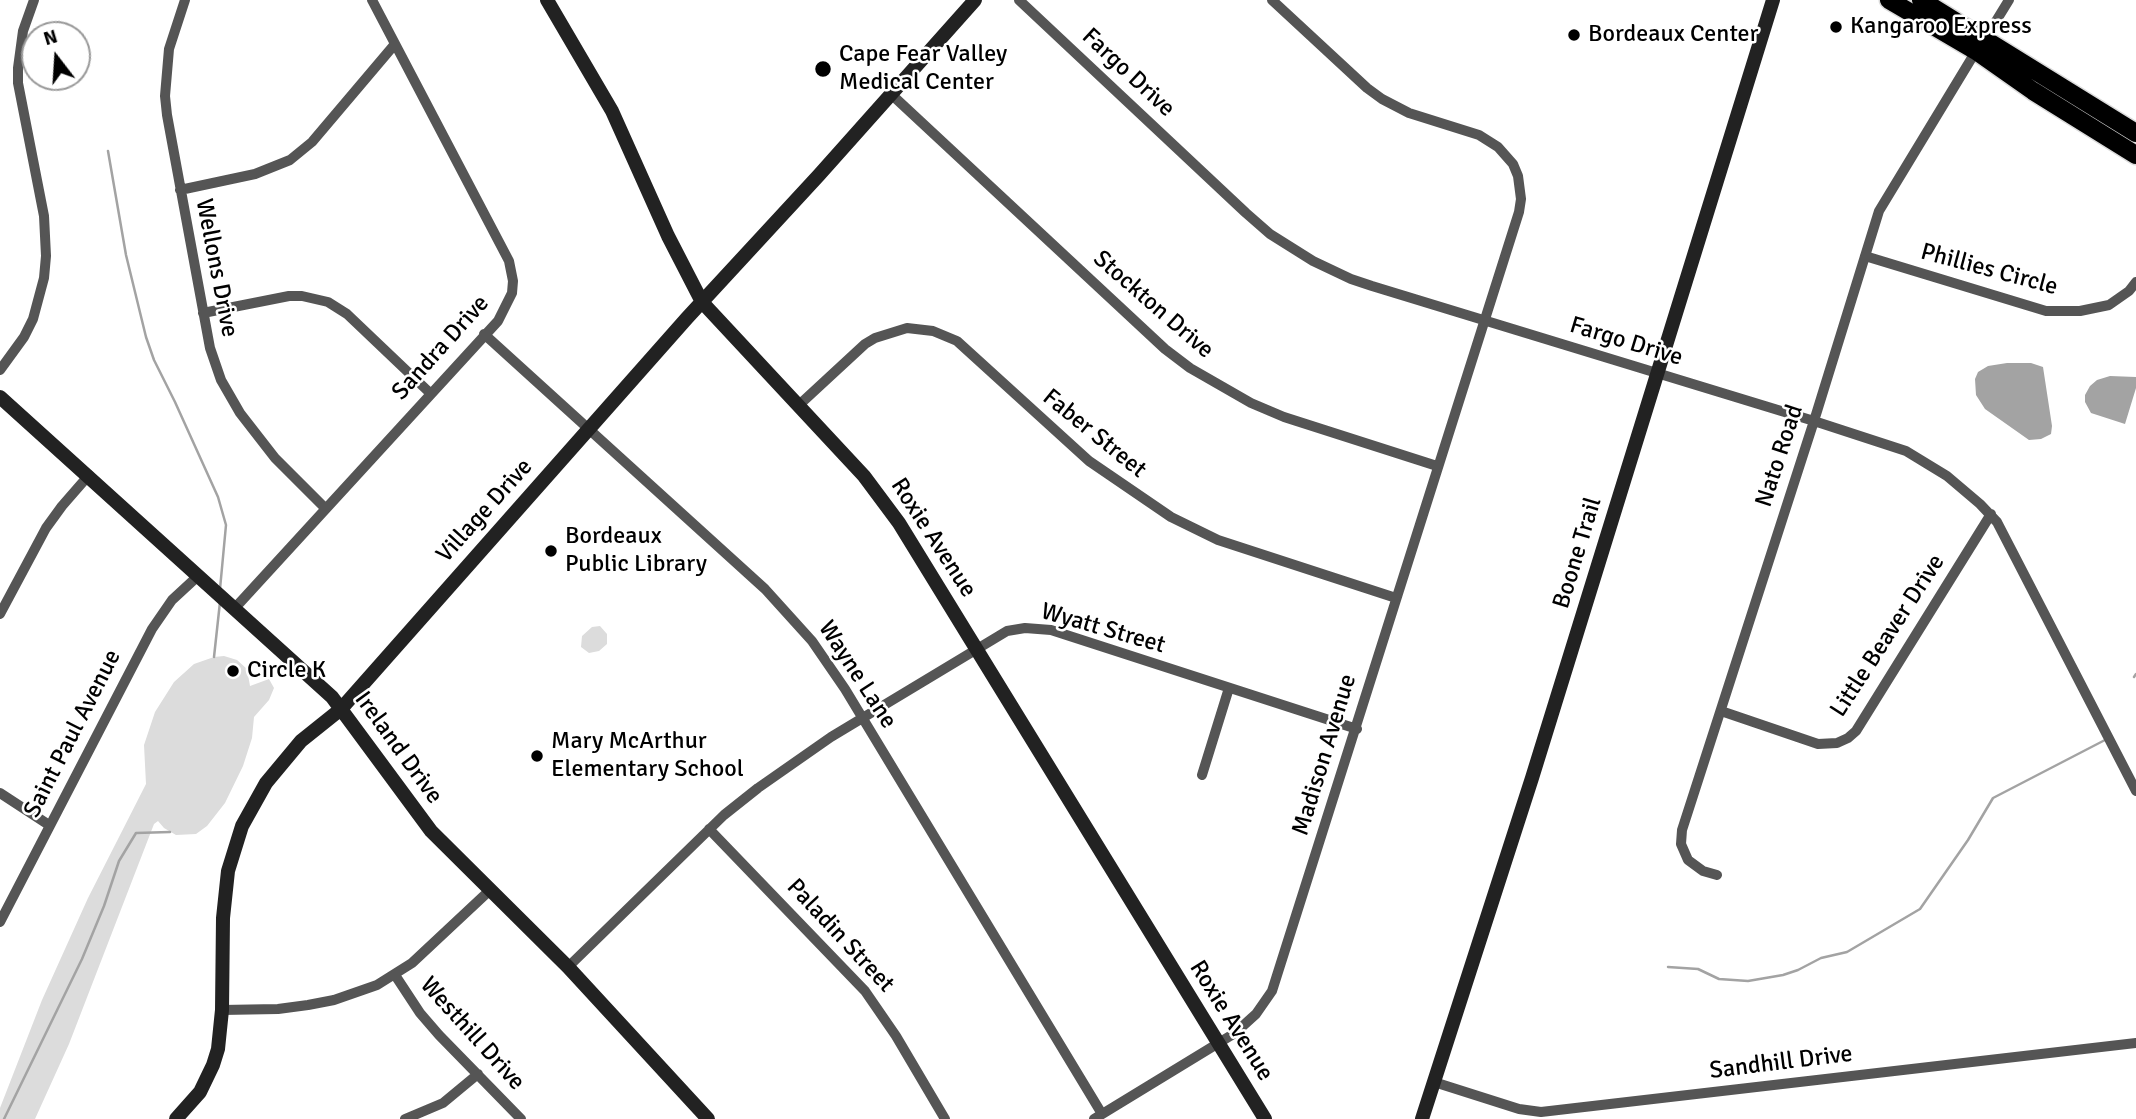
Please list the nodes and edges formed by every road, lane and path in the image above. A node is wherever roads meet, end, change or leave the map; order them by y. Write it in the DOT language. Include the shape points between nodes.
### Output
graph roads {
  1 [pos="34,0"];
  2 [pos="185,0"];
  3 [pos="372,0"];
  4 [pos="547,0"];
  5 [pos="975,0"];
  6 [pos="1019,0"];
  7 [pos="1272,0"];
  8 [pos="1773,0"];
  9 [pos="1889,0"];
  10 [pos="1921,0"];
  11 [pos="2009,0"];
  12 [pos="395,44"];
  13 [pos="1981,45"];
  14 [pos="891,94"];
  15 [pos="2136,133"];
  16 [pos="2133,150"];
  17 [pos="180,190"];
  18 [pos="1865,256"];
  19 [pos="2136,282"];
  20 [pos="702,302"];
  21 [pos="203,313"];
  22 [pos="1484,320"];
  23 [pos="484,334"];
  24 [pos="0,370"];
  25 [pos="1658,374"];
  26 [pos="429,393"];
  27 [pos="0,397"];
  28 [pos="799,405"];
  29 [pos="1814,421"];
  30 [pos="589,428"];
  31 [pos="1437,466"];
  32 [pos="89,475"];
  33 [pos="325,508"];
  34 [pos="1991,514"];
  35 [pos="198,576"];
  36 [pos="1396,598"];
  37 [pos="234,609"];
  38 [pos="0,614"];
  39 [pos="977,648"];
  40 [pos="1229,688"];
  41 [pos="341,709"];
  42 [pos="1721,711"];
  43 [pos="861,719"];
  44 [pos="1357,729"];
  45 [pos="1202,775"];
  46 [pos="2136,791"];
  47 [pos="0,793"];
  48 [pos="49,825"];
  49 [pos="709,829"];
  50 [pos="1717,875"];
  51 [pos="489,891"];
  52 [pos="0,922"];
  53 [pos="568,967"];
  54 [pos="395,975"];
  55 [pos="222,1010"];
  56 [pos="2136,1043"];
  57 [pos="1217,1044"];
  58 [pos="478,1074"];
  59 [pos="1434,1082"];
  60 [pos="1098,1116"];
  61 [pos="176,1119"];
  62 [pos="405,1119"];
  63 [pos="521,1119"];
  64 [pos="708,1119"];
  65 [pos="946,1119"];
  66 [pos="1265,1119"];
  67 [pos="1423,1119"];
  1 -- 24 [label="street" via="23,31 18,83 44,216 46,256 33,318"];
  2 -- 17 [label="street, Wellons Drive" via="173,32 165,79"];
  3 -- 12 [label="street, Sandra Drive"];
  4 -- 20 [label="street, Roxie Avenue" via="612,111"];
  5 -- 14 [label="street, Village Drive"];
  6 -- 22 [label="street, Fargo Drive" via="1246,214 1290,248 1351,279"];
  7 -- 22 [label="street, Madison Avenue" via="1382,99 1409,113 1479,135 1513,164 1520,187 1519,212"];
  8 -- 25 [label="street, Boone Trail"];
  9 -- 13 [label="highway"];
  10 -- 13 [label="highway"];
  11 -- 13 [label="street, Nato Road"];
  12 -- 17 [label="street" via="312,142 290,160 255,174"];
  12 -- 23 [label="street, Sandra Drive" via="512,270 509,303"];
  13 -- 15 [label="highway"];
  13 -- 16 [label="highway" via="2034,91"];
  13 -- 18 [label="street, Nato Road" via="1879,211"];
  14 -- 20 [label="street, Village Drive"];
  14 -- 31 [label="street, Stockton Drive" via="1164,349 1191,368 1284,417"];
  17 -- 21 [label="street, Wellons Drive"];
  18 -- 19 [label="street, Phillies Circle" via="2046,311 2080,312 2109,305"];
  18 -- 29 [label="street, Nato Road"];
  20 -- 28 [label="street, Roxie Avenue"];
  20 -- 30 [label="street, Village Drive"];
  21 -- 26 [label="street" via="289,296 328,302 347,314"];
  21 -- 33 [label="street, Wellons Drive" via="215,367 233,402 275,458"];
  22 -- 25 [label="street, Fargo Drive"];
  22 -- 31 [label="street, Madison Avenue"];
  23 -- 26 [label="street, Sandra Drive"];
  23 -- 30 [label="street, Wayne Lane"];
  25 -- 29 [label="street, Fargo Drive"];
  25 -- 59 [label="street, Boone Trail"];
  26 -- 33 [label="street, Sandra Drive"];
  27 -- 32 [label="street, Ireland Drive"];
  28 -- 36 [label="street, Faber Street" via="875,338 907,328 933,331 957,341 1088,461 1171,517 1218,540"];
  28 -- 39 [label="street, Roxie Avenue" via="885,503"];
  29 -- 34 [label="street, Fargo Drive" via="1906,451 1947,476"];
  29 -- 42 [label="street, Nato Road"];
  30 -- 41 [label="street, Village Drive"];
  30 -- 43 [label="street, Wayne Lane" via="789,613 831,667"];
  31 -- 36 [label="street, Madison Avenue"];
  32 -- 35 [label="street, Ireland Drive"];
  32 -- 38 [label="street" via="50,521"];
  33 -- 37 [label="street, Sandra Drive"];
  34 -- 42 [label="street, Little Beaver Drive" via="1849,737 1818,744"];
  34 -- 46 [label="street, Fargo Drive"];
  35 -- 37 [label="street, Ireland Drive"];
  35 -- 48 [label="street, Saint Paul Avenue" via="172,600 152,629"];
  36 -- 44 [label="street, Madison Avenue"];
  37 -- 41 [label="street, Ireland Drive"];
  39 -- 40 [label="street, Wyatt Street" via="1016,629 1051,630"];
  39 -- 43 [label="street, Wyatt Street"];
  39 -- 57 [label="street, Roxie Avenue"];
  40 -- 44 [label="street, Wyatt Street"];
  40 -- 45 [label="street"];
  41 -- 51 [label="street, Ireland Drive" via="430,831"];
  41 -- 55 [label="street, Village Drive" via="286,756 242,826 224,897"];
  42 -- 50 [label="street, Nato Road" via="1681,837 1688,860"];
  43 -- 49 [label="street, Wyatt Street" via="758,788"];
  43 -- 60 [label="street, Wayne Lane"];
  44 -- 57 [label="street, Madison Avenue" via="1275,984 1256,1014"];
  47 -- 48 [label="street"];
  48 -- 52 [label="street, Saint Paul Avenue"];
  49 -- 53 [label="street, Wyatt Street"];
  49 -- 65 [label="street, Paladin Street" via="865,990"];
  51 -- 53 [label="street, Ireland Drive"];
  51 -- 54 [label="street"];
  53 -- 64 [label="street, Ireland Drive"];
  54 -- 55 [label="street" via="361,991 308,1005"];
  54 -- 58 [label="street, Westhill Drive" via="420,1013"];
  55 -- 61 [label="street, Village Drive" via="214,1065 200,1092"];
  56 -- 59 [label="street, Sandhill Drive" via="1541,1112"];
  57 -- 60 [label="street, Madison Avenue"];
  57 -- 66 [label="street, Roxie Avenue"];
  58 -- 62 [label="street" via="443,1103"];
  58 -- 63 [label="street, Westhill Drive"];
  59 -- 67 [label="street, Boone Trail"];
}
